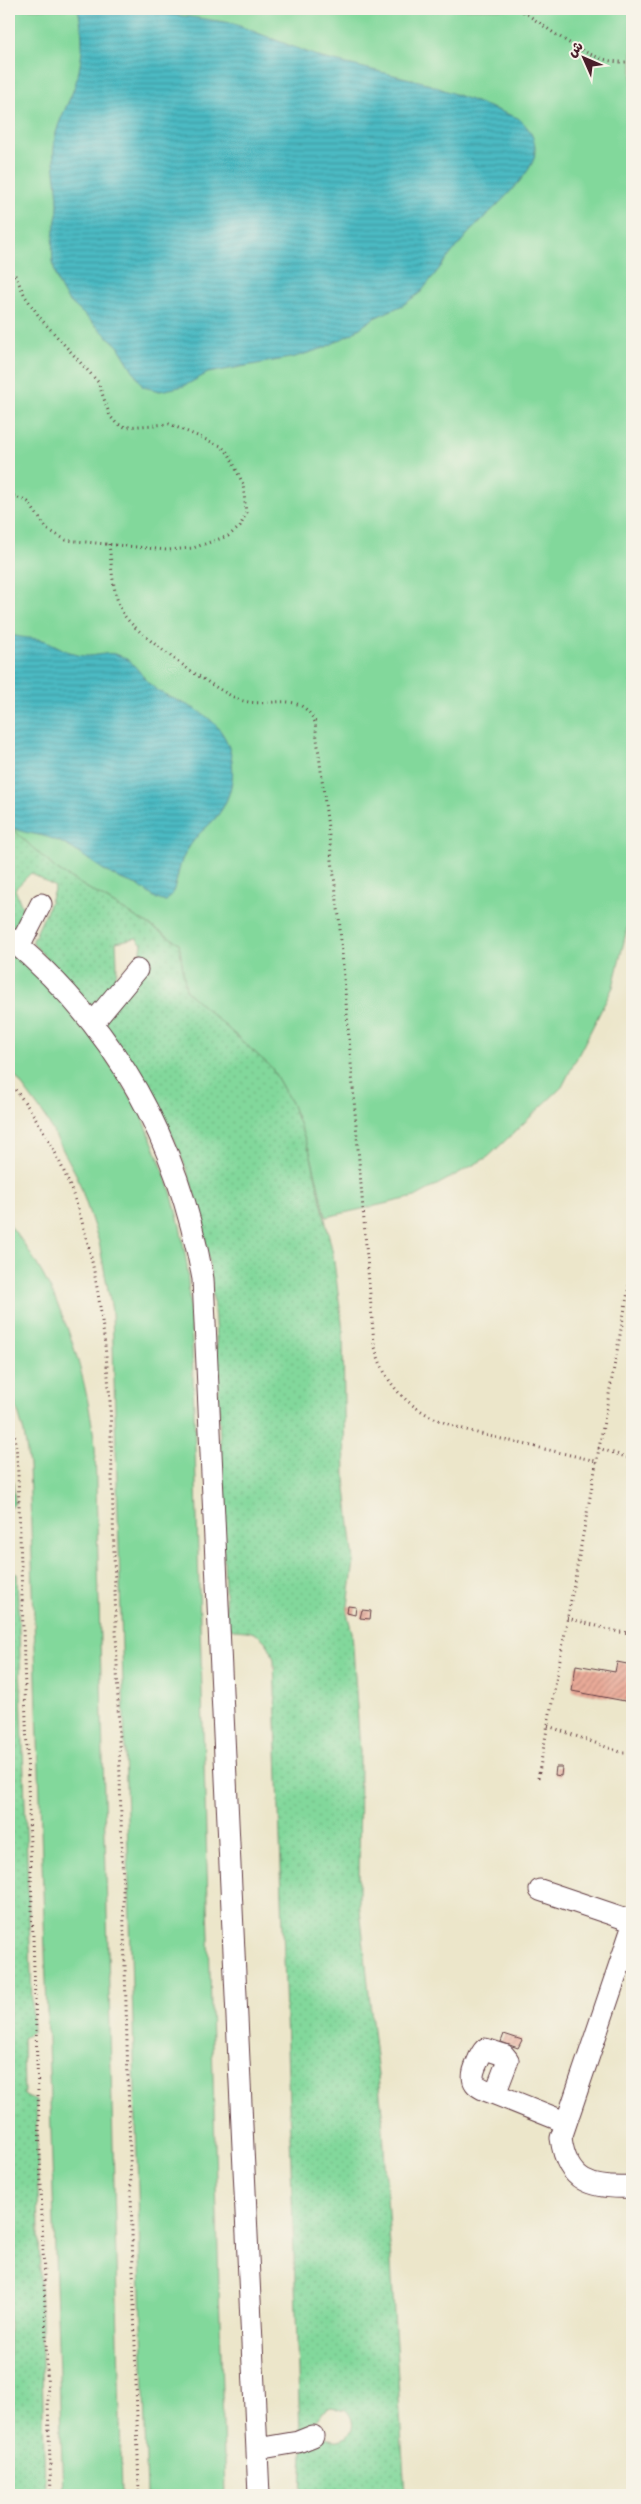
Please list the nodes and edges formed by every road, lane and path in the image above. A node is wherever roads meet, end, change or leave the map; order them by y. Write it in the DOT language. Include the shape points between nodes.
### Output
graph roads {
  1 [pos="520,9"];
  2 [pos="632,62"];
  3 [pos="14,273"];
  4 [pos="9,494"];
  5 [pos="108,544"];
  6 [pos="41,904"];
  7 [pos="14,942"];
  8 [pos="137,970"];
  9 [pos="93,1023"];
  10 [pos="9,1082"];
  11 [pos="632,1270"];
  12 [pos="9,1406"];
  13 [pos="598,1448"];
  14 [pos="632,1459"];
  15 [pos="596,1461"];
  16 [pos="567,1618"];
  17 [pos="632,1633"];
  18 [pos="547,1726"];
  19 [pos="632,1753"];
  20 [pos="538,1778"];
  21 [pos="540,1890"];
  22 [pos="632,1921"];
  23 [pos="632,1928"];
  24 [pos="495,2094"];
  25 [pos="565,2122"];
  26 [pos="632,2187"];
  27 [pos="314,2436"];
  28 [pos="257,2450"];
  29 [pos="51,2495"];
  30 [pos="139,2495"];
  31 [pos="259,2495"];
  1 -- 2 [label="path" via="589,53 612,61"];
  3 -- 5 [label="path" via="41,319 98,382 110,416 116,423 126,428 169,424 216,443 230,454 243,484 246,513 240,527 228,536 212,543 180,549"];
  4 -- 5 [label="path" via="28,502 58,537"];
  5 -- 15 [label="path" via="118,601 123,614 140,633 232,697 255,703 292,702 307,710 315,722 339,917 374,1343 385,1374 406,1400 420,1411 451,1426"];
  6 -- 7 [label="lane"];
  7 -- 9 [label="lane" via="55,980"];
  8 -- 9 [label="lane"];
  9 -- 28 [label="lane" via="126,1070 166,1146 188,1212 203,1279"];
  10 -- 30 [label="path" via="49,1142 77,1203 95,1267 106,1350 110,1401"];
  11 -- 13 [label="path"];
  12 -- 29 [label="path" via="18,1472"];
  13 -- 14 [label="path"];
  13 -- 15 [label="path"];
  15 -- 16 [label="path"];
  16 -- 17 [label="path"];
  16 -- 18 [label="path"];
  18 -- 19 [label="path" via="623,1753"];
  18 -- 20 [label="path"];
  21 -- 22 [label="lane"];
  23 -- 25 [label="lane"];
  24 -- 25 [label="lane"];
  25 -- 26 [label="lane" via="562,2138 564,2155 572,2170 584,2181 600,2188"];
  27 -- 28 [label="lane"];
  28 -- 31 [label="lane"];
}
